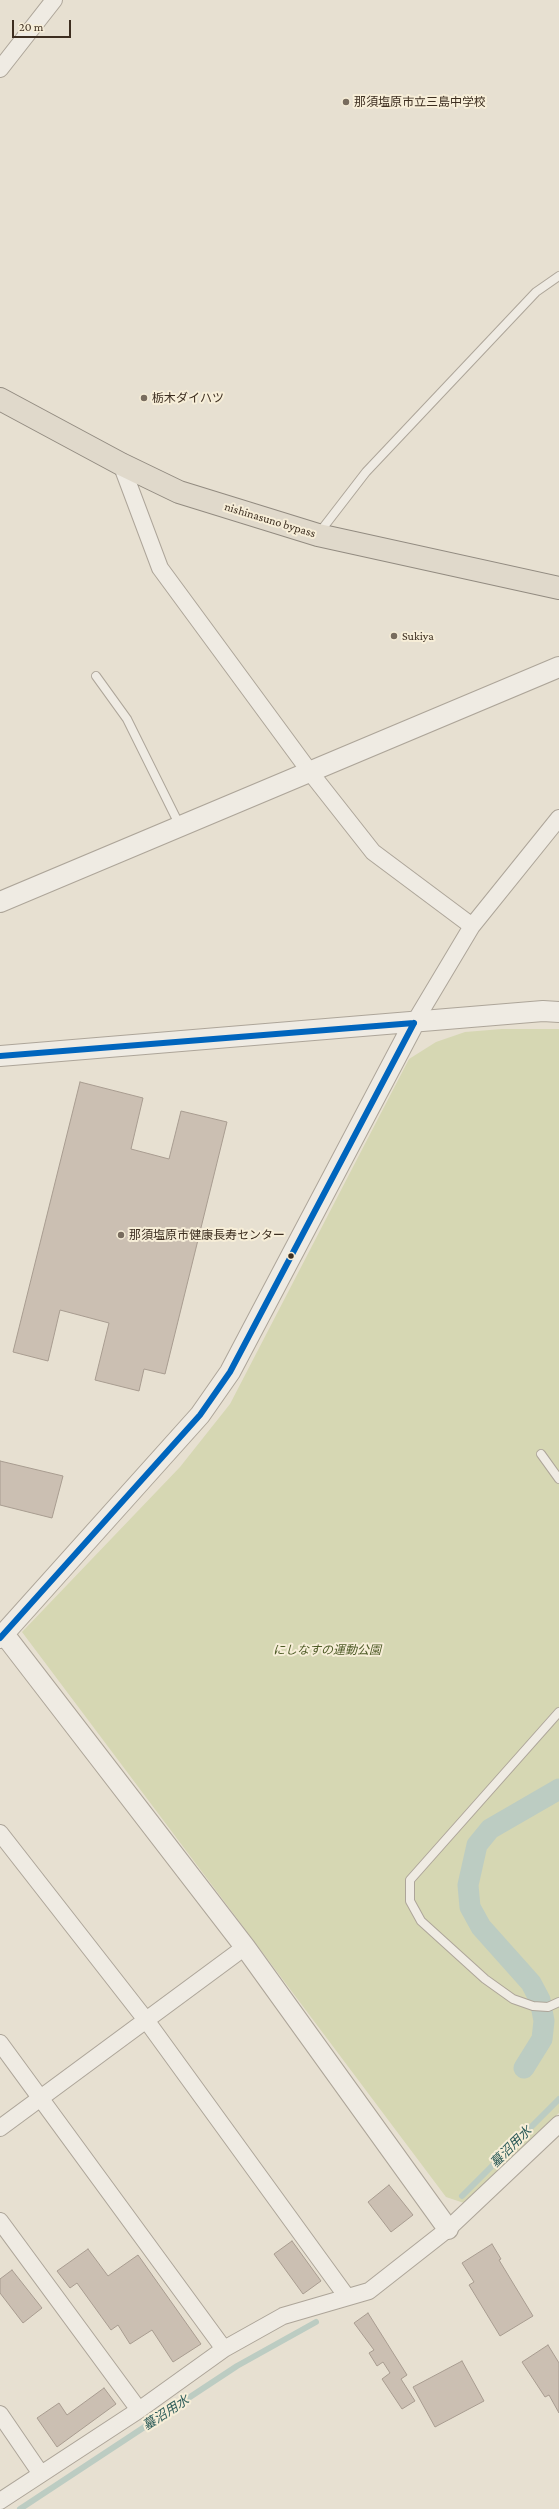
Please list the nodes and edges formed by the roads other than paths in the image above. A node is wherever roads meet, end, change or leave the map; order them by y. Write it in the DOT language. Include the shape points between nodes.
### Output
graph roads {
  1 [pos="54,0"];
  2 [pos="0,70"];
  3 [pos="559,276"];
  4 [pos="0,399"];
  5 [pos="121,464"];
  6 [pos="318,535"];
  7 [pos="559,588"];
  8 [pos="559,668"];
  9 [pos="96,676"];
  10 [pos="310,772"];
  11 [pos="559,818"];
  12 [pos="180,827"];
  13 [pos="0,902"];
  14 [pos="472,926"];
  15 [pos="559,1012"];
  16 [pos="414,1023"];
  17 [pos="0,1056"];
  18 [pos="541,1454"];
  19 [pos="559,1480"];
  20 [pos="2,1636"];
  21 [pos="559,1712"];
  22 [pos="0,1833"];
  23 [pos="245,1947"];
  24 [pos="559,2002"];
  25 [pos="146,2020"];
  26 [pos="0,2043"];
  27 [pos="40,2097"];
  28 [pos="559,2124"];
  29 [pos="0,2128"];
  30 [pos="0,2221"];
  31 [pos="448,2229"];
  32 [pos="347,2297"];
  33 [pos="224,2348"];
  34 [pos="139,2410"];
  35 [pos="0,2414"];
  36 [pos="41,2474"];
  37 [pos="0,2501"];
  1 -- 2 [label="street"];
  3 -- 6 [label="lane" via="536,292 366,472"];
  4 -- 5 [label="highway, nishinasuno bypass"];
  5 -- 6 [label="highway, nishinasuno bypass" via="179,492"];
  5 -- 10 [label="street" via="160,568"];
  6 -- 7 [label="highway, nishinasuno bypass"];
  8 -- 10 [label="street"];
  9 -- 12 [label="lane" via="127,719"];
  10 -- 12 [label="street"];
  10 -- 14 [label="street" via="373,852"];
  11 -- 14 [label="street"];
  12 -- 13 [label="street"];
  14 -- 16 [label="street"];
  15 -- 16 [label="street" via="543,1011"];
  16 -- 17 [label="street"];
  16 -- 20 [label="street" via="230,1372 200,1415"];
  18 -- 19 [label="lane"];
  20 -- 23 [label="street"];
  21 -- 24 [label="lane" via="410,1880 410,1900 421,1921 485,1979 513,1999 533,2006 548,2007"];
  22 -- 25 [label="street"];
  23 -- 25 [label="street"];
  23 -- 31 [label="street"];
  25 -- 27 [label="street"];
  25 -- 32 [label="street"];
  26 -- 27 [label="street"];
  27 -- 29 [label="street"];
  27 -- 33 [label="street"];
  28 -- 31 [label="street"];
  30 -- 34 [label="street"];
  31 -- 32 [label="street" via="369,2291"];
  32 -- 33 [label="street" via="283,2316"];
  33 -- 34 [label="street"];
  34 -- 36 [label="street"];
  35 -- 36 [label="street"];
  36 -- 37 [label="street"];
}
